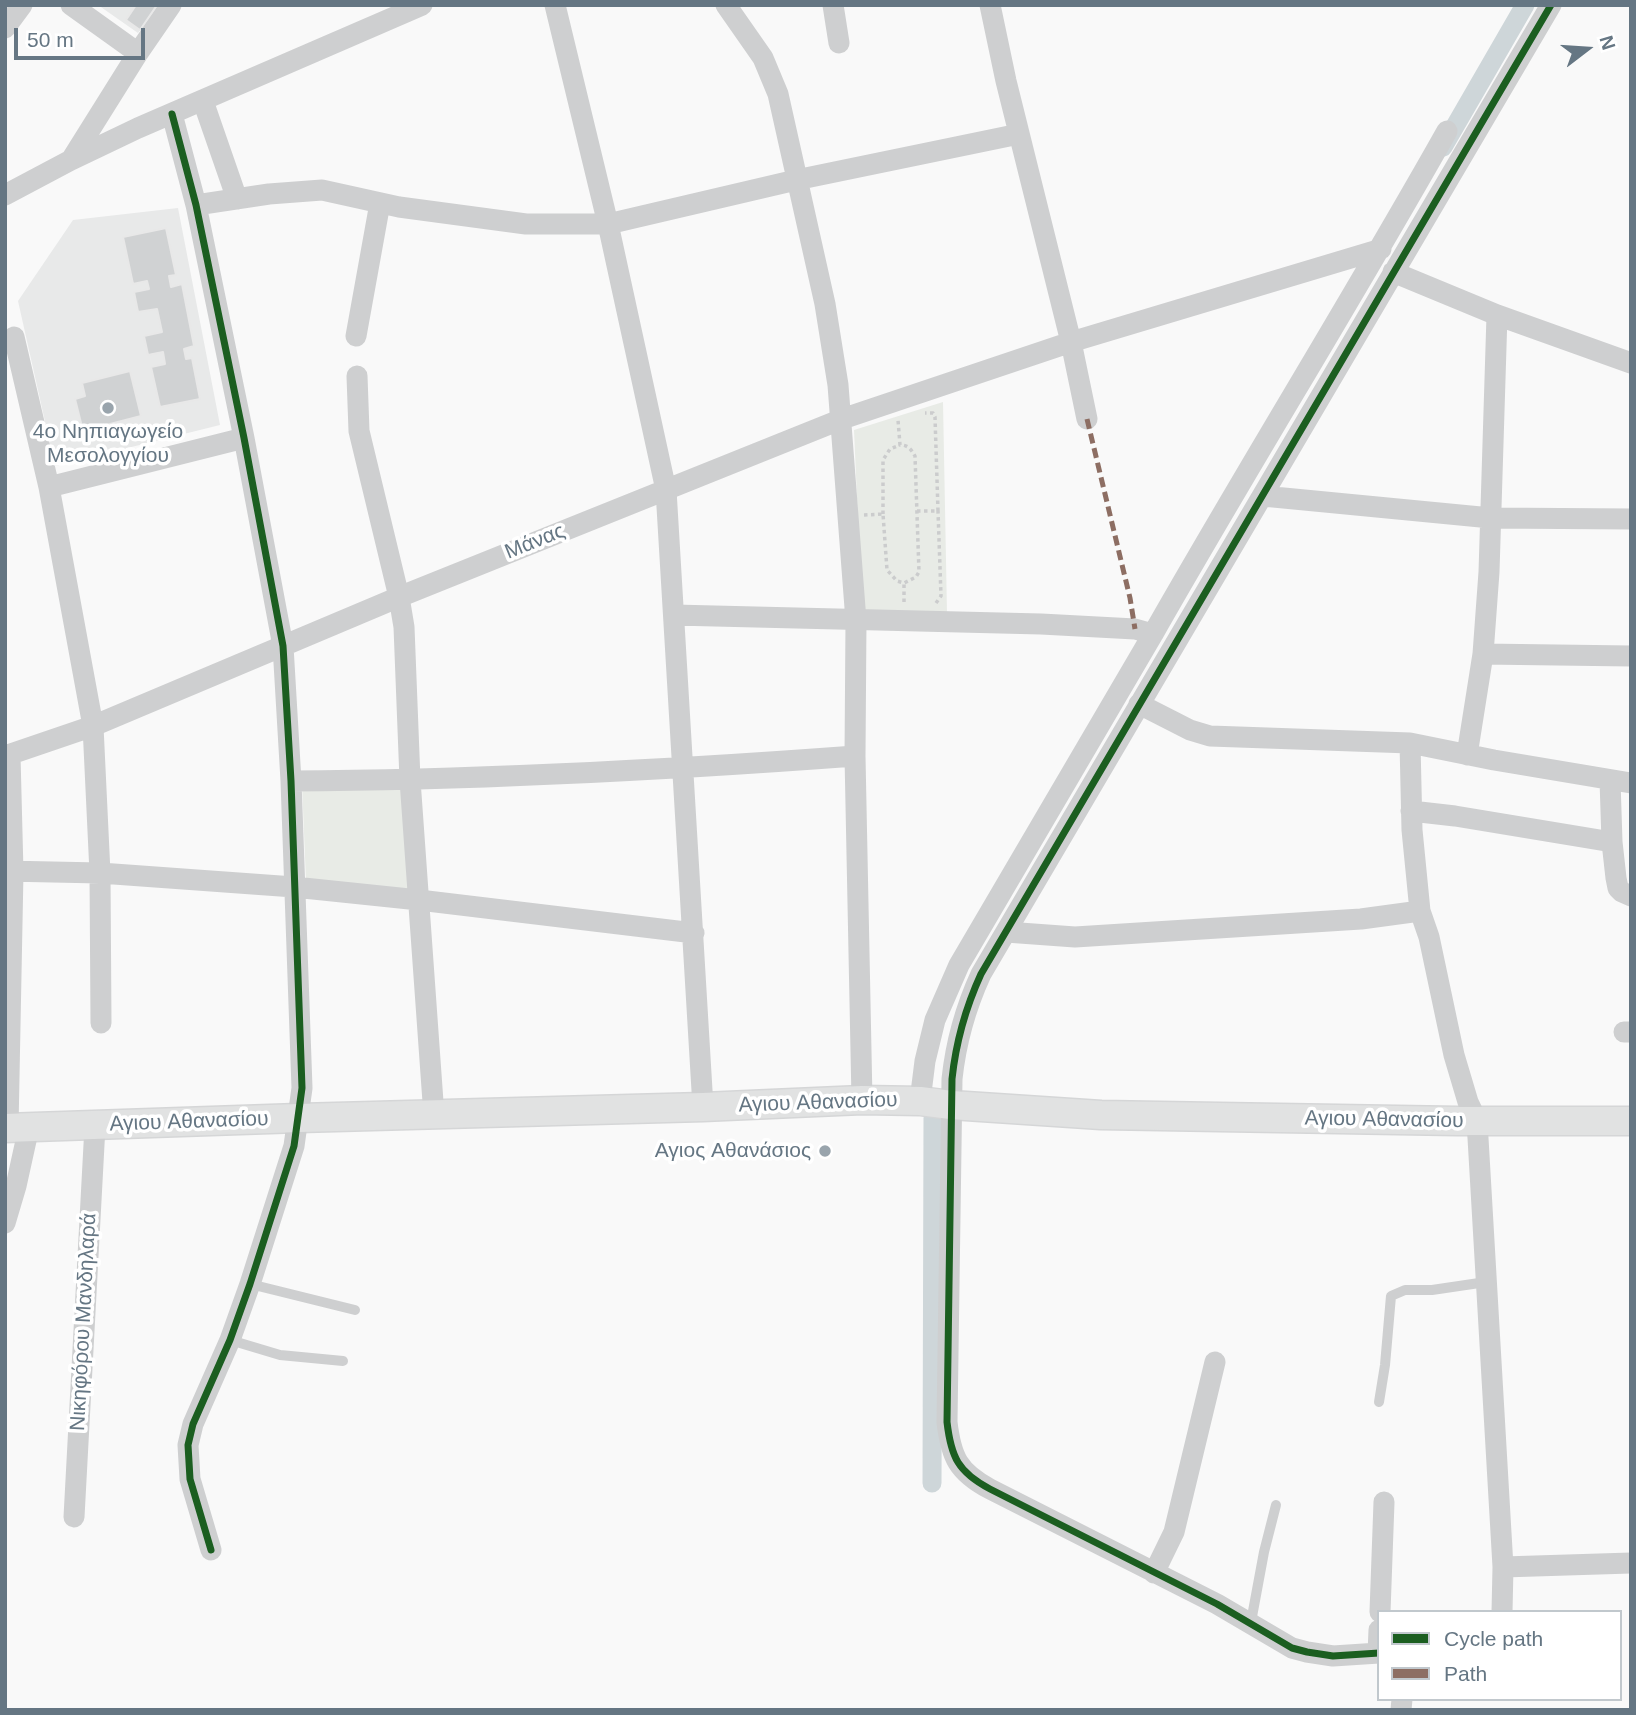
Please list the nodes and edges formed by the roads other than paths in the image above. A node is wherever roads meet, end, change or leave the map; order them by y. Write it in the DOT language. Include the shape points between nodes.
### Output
graph roads {
  1 [pos="22,5"];
  2 [pos="71,5"];
  3 [pos="171,5"];
  4 [pos="422,5"];
  5 [pos="555,5"];
  6 [pos="726,5"];
  7 [pos="833,5"];
  8 [pos="990,5"];
  9 [pos="1551,5"];
  10 [pos="5,28"];
  11 [pos="839,43"];
  12 [pos="138,53"];
  13 [pos="203,101"];
  14 [pos="172,114"];
  15 [pos="1447,131"];
  16 [pos="1019,134"];
  17 [pos="71,160"];
  18 [pos="796,180"];
  19 [pos="5,194"];
  20 [pos="237,199"];
  21 [pos="380,203"];
  22 [pos="196,205"];
  23 [pos="608,224"];
  24 [pos="1381,249"];
  25 [pos="1392,272"];
  26 [pos="1497,315"];
  27 [pos="356,336"];
  28 [pos="14,337"];
  29 [pos="1071,342"];
  30 [pos="1631,363"];
  31 [pos="357,376"];
  32 [pos="842,419"];
  33 [pos="1087,419"];
  34 [pos="244,438"];
  35 [pos="49,487"];
  36 [pos="666,490"];
  37 [pos="1263,496"];
  38 [pos="1491,518"];
  39 [pos="1631,519"];
  40 [pos="399,597"];
  41 [pos="674,615"];
  42 [pos="856,621"];
  43 [pos="1153,635"];
  44 [pos="283,646"];
  45 [pos="1483,654"];
  46 [pos="1631,656"];
  47 [pos="1139,704"];
  48 [pos="93,726"];
  49 [pos="1410,743"];
  50 [pos="1466,755"];
  51 [pos="8,756"];
  52 [pos="855,756"];
  53 [pos="683,768"];
  54 [pos="291,780"];
  55 [pos="410,780"];
  56 [pos="1620,781"];
  57 [pos="1411,811"];
  58 [pos="1612,842"];
  59 [pos="9,871"];
  60 [pos="100,873"];
  61 [pos="295,887"];
  62 [pos="1631,896"];
  63 [pos="419,900"];
  64 [pos="1420,911"];
  65 [pos="1006,932"];
  66 [pos="694,933"];
  67 [pos="101,1023"];
  68 [pos="862,1100"];
  69 [pos="920,1101"];
  70 [pos="951,1105"];
  71 [pos="703,1108"];
  72 [pos="434,1116"];
  73 [pos="299,1118"];
  74 [pos="1478,1121"];
  75 [pos="1631,1121"];
  76 [pos="95,1126"];
  77 [pos="14,1128"];
  78 [pos="5,1223"];
  79 [pos="1486,1282"];
  80 [pos="250,1284"];
  81 [pos="355,1310"];
  82 [pos="230,1340"];
  83 [pos="343,1361"];
  84 [pos="1215,1362"];
  85 [pos="1379,1402"];
  86 [pos="1384,1502"];
  87 [pos="1276,1506"];
  88 [pos="74,1517"];
  89 [pos="211,1550"];
  90 [pos="1631,1563"];
  91 [pos="1503,1567"];
  92 [pos="1154,1573"];
  93 [pos="1380,1610"];
  94 [pos="1502,1610"];
  95 [pos="1251,1622"];
  96 [pos="1377,1653"];
  1 -- 10 [label="street"];
  2 -- 12 [label="street"];
  3 -- 12 [label="street"];
  4 -- 13 [label="street"];
  5 -- 23 [label="street"];
  6 -- 18 [label="street" via="772,76"];
  7 -- 11 [label="street"];
  8 -- 16 [label="street"];
  9 -- 25 [label="street"];
  12 -- 17 [label="street"];
  13 -- 14 [label="street"];
  13 -- 20 [label="street"];
  14 -- 17 [label="street"];
  14 -- 22 [label="street"];
  15 -- 24 [label="street"];
  16 -- 18 [label="street"];
  16 -- 29 [label="street"];
  17 -- 19 [label="street"];
  18 -- 23 [label="street"];
  18 -- 32 [label="street" via="827,318"];
  20 -- 21 [label="street" via="322,190"];
  20 -- 22 [label="street"];
  21 -- 23 [label="street" via="526,224"];
  21 -- 27 [label="street"];
  22 -- 34 [label="street"];
  23 -- 36 [label="street"];
  24 -- 29 [label="street, Μάνας"];
  24 -- 43 [label="street"];
  25 -- 26 [label="street"];
  25 -- 37 [label="street"];
  26 -- 30 [label="street"];
  26 -- 38 [label="street"];
  28 -- 35 [label="street"];
  29 -- 32 [label="street, Μάνας" via="901,413"];
  29 -- 33 [label="street"];
  31 -- 40 [label="street" via="359,431"];
  32 -- 36 [label="street, Μάνας"];
  32 -- 42 [label="street"];
  34 -- 35 [label="street"];
  34 -- 44 [label="street"];
  35 -- 48 [label="street"];
  36 -- 40 [label="street, Μάνας"];
  36 -- 41 [label="street"];
  37 -- 38 [label="street"];
  37 -- 47 [label="street"];
  38 -- 39 [label="street"];
  38 -- 45 [label="street"];
  40 -- 44 [label="street, Μάνας"];
  40 -- 55 [label="street" via="405,638"];
  41 -- 42 [label="street"];
  41 -- 53 [label="street"];
  42 -- 43 [label="street" via="1122,628"];
  42 -- 52 [label="street"];
  43 -- 69 [label="street" via="959,965 935,1020"];
  44 -- 48 [label="street, Μάνας"];
  44 -- 54 [label="street"];
  45 -- 46 [label="street"];
  45 -- 50 [label="street"];
  47 -- 49 [label="street" via="1210,736"];
  47 -- 65 [label="street"];
  48 -- 51 [label="street, Μάνας"];
  48 -- 60 [label="street"];
  49 -- 50 [label="street"];
  49 -- 57 [label="street"];
  50 -- 56 [label="street"];
  51 -- 59 [label="street"];
  52 -- 53 [label="street"];
  52 -- 68 [label="street"];
  53 -- 55 [label="street"];
  53 -- 66 [label="street"];
  54 -- 55 [label="street"];
  54 -- 61 [label="street"];
  55 -- 63 [label="street"];
  56 -- 58 [label="street"];
  57 -- 58 [label="street"];
  57 -- 64 [label="street"];
  58 -- 62 [label="street" via="1618,888"];
  59 -- 60 [label="street"];
  59 -- 77 [label="street"];
  60 -- 61 [label="street"];
  60 -- 67 [label="street"];
  61 -- 63 [label="street"];
  61 -- 73 [label="street" via="302,1088"];
  63 -- 66 [label="street"];
  63 -- 72 [label="street"];
  64 -- 65 [label="street" via="1361,919 1075,937"];
  64 -- 74 [label="street" via="1454,1055"];
  65 -- 70 [label="street" via="964,1015"];
  66 -- 71 [label="street"];
  68 -- 69 [label="main road, Αγιου Αθανασίου"];
  68 -- 71 [label="main road, Αγιου Αθανασίου"];
  69 -- 70 [label="main road, Αγιου Αθανασίου"];
  70 -- 74 [label="main road, Αγιου Αθανασίου" via="1101,1115"];
  70 -- 92 [label="street" via="947,1422 954,1456 974,1480"];
  71 -- 72 [label="main road, Αγιου Αθανασίου"];
  72 -- 73 [label="main road, Αγιου Αθανασίου"];
  73 -- 76 [label="main road, Αγιου Αθανασίου"];
  73 -- 80 [label="street"];
  74 -- 75 [label="main road, Αγιου Αθανασίου"];
  74 -- 79 [label="street"];
  76 -- 77 [label="main road, Αγιου Αθανασίου"];
  76 -- 88 [label="street, Νικηφόρου Μανδηλαρά"];
  77 -- 78 [label="street" via="16,1186"];
  79 -- 85 [label="lane" via="1405,1290 1391,1296"];
  79 -- 91 [label="street"];
  80 -- 81 [label="lane"];
  80 -- 82 [label="street"];
  82 -- 83 [label="lane" via="280,1354"];
  82 -- 89 [label="street" via="188,1445 190,1479"];
  84 -- 92 [label="street" via="1174,1532"];
  86 -- 93 [label="street"];
  87 -- 95 [label="lane"];
  90 -- 91 [label="street"];
  91 -- 94 [label="street"];
  92 -- 95 [label="street"];
  95 -- 96 [label="street" via="1292,1648 1307,1652 1333,1656"];
}
